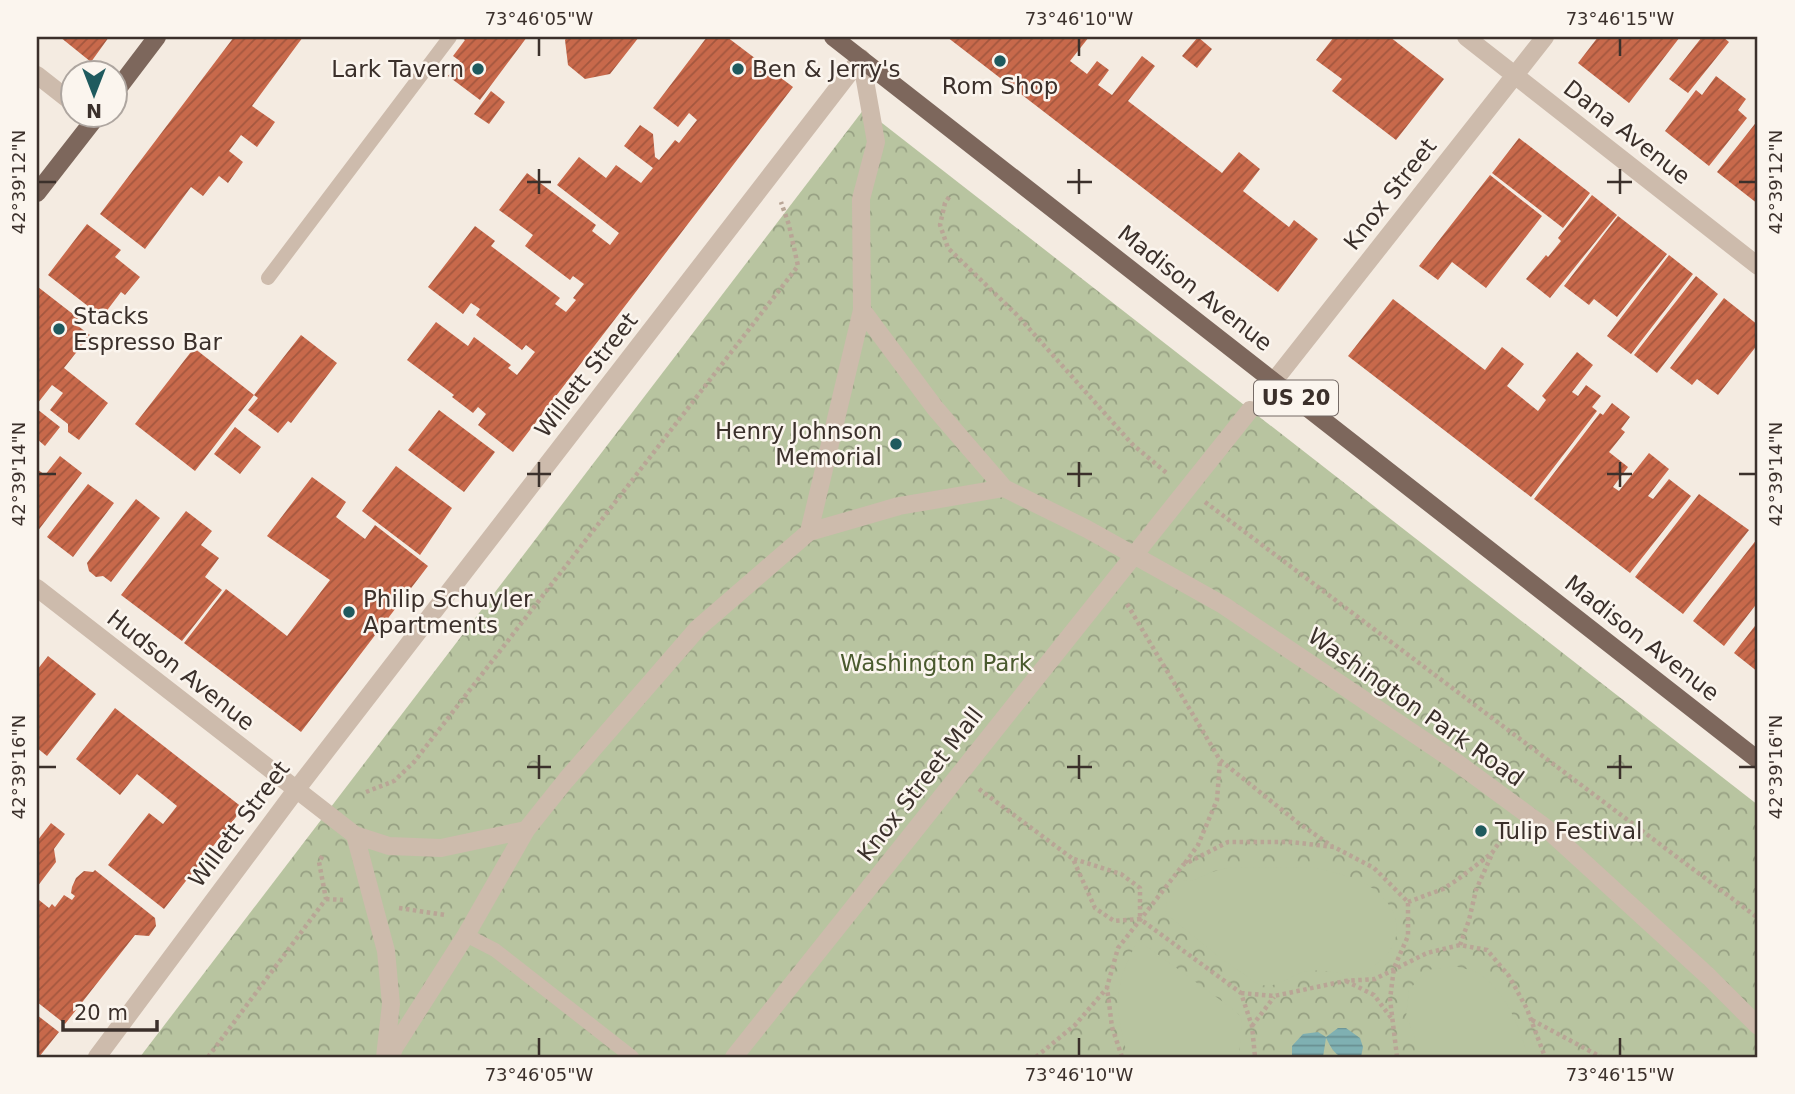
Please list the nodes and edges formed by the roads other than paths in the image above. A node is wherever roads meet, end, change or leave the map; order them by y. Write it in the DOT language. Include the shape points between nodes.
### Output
graph roads {
  1 [pos="157,37"];
  2 [pos="450,37"];
  3 [pos="833,37"];
  4 [pos="1466,37"];
  5 [pos="1545,37"];
  6 [pos="860,58"];
  7 [pos="130,73"];
  8 [pos="37,75"];
  9 [pos="1515,75"];
  10 [pos="60,93"];
  11 [pos="83,130"];
  12 [pos="37,193"];
  13 [pos="1758,266"];
  14 [pos="268,278"];
  15 [pos="862,310"];
  16 [pos="1274,381"];
  17 [pos="1250,410"];
  18 [pos="1004,488"];
  19 [pos="809,532"];
  20 [pos="1132,556"];
  21 [pos="37,588"];
  22 [pos="1758,760"];
  23 [pos="296,790"];
  24 [pos="526,830"];
  25 [pos="355,835"];
  26 [pos="466,934"];
  27 [pos="1758,1026"];
  28 [pos="97,1057"];
  29 [pos="385,1057"];
  30 [pos="391,1057"];
  31 [pos="632,1057"];
  32 [pos="734,1057"];
  1 -- 7 [label="main road"];
  2 -- 14 [label="lane"];
  3 -- 6 [label="main road, Madison Avenue / US 20"];
  4 -- 9 [label="street, Dana Avenue"];
  5 -- 9 [label="street, Knox Street"];
  6 -- 15 [label="street" via="876,142 861,199"];
  6 -- 16 [label="main road, Madison Avenue / US 20"];
  6 -- 23 [label="street, Willett Street"];
  8 -- 10 [label="street"];
  9 -- 13 [label="street, Dana Avenue"];
  9 -- 16 [label="street, Knox Street"];
  11 -- 12 [label="main road"];
  15 -- 18 [label="street, Washington Park Road" via="935,408"];
  15 -- 19 [label="street"];
  16 -- 22 [label="main road, Madison Avenue / US 20"];
  17 -- 20 [label="street, Knox Street Mall"];
  18 -- 19 [label="street" via="899,506"];
  18 -- 20 [label="street, Washington Park Road"];
  19 -- 24 [label="street" via="698,628"];
  20 -- 27 [label="street, Washington Park Road" via="1223,605 1520,809 1556,837"];
  20 -- 32 [label="street, Knox Street Mall"];
  21 -- 23 [label="street, Hudson Avenue"];
  23 -- 25 [label="street"];
  23 -- 28 [label="street, Willett Street"];
  24 -- 25 [label="street" via="441,848 389,846"];
  24 -- 26 [label="street"];
  25 -- 29 [label="street" via="386,951 391,1004"];
  26 -- 30 [label="street"];
  26 -- 31 [label="lane" via="495,950"];
}
